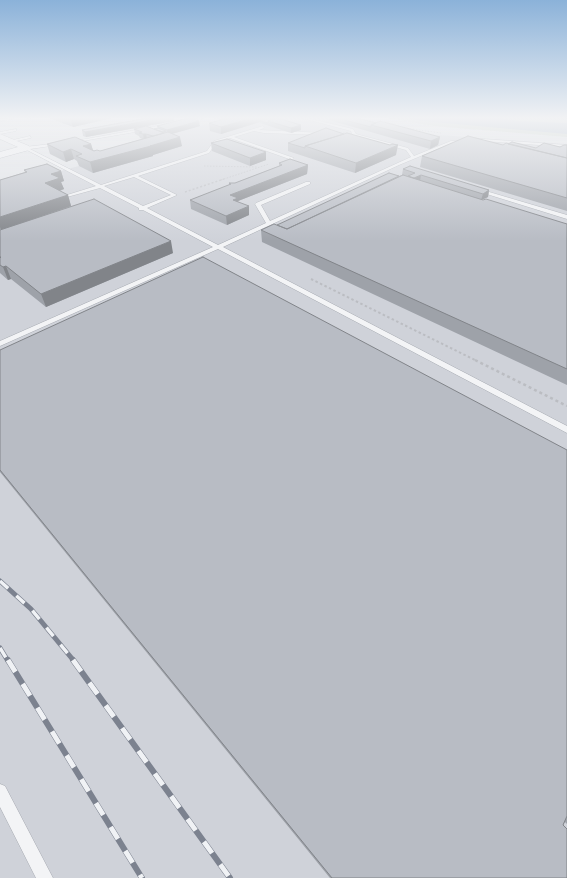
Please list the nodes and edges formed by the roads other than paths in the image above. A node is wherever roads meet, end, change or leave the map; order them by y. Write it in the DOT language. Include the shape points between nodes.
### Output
graph roads {
  1 [pos="47,159"];
  2 [pos="188,159"];
  3 [pos="408,159"];
  4 [pos="397,164"];
  5 [pos="405,166"];
  6 [pos="135,176"];
  7 [pos="308,183"];
  8 [pos="100,187"];
  9 [pos="471,187"];
  10 [pos="69,196"];
  11 [pos="141,209"];
  12 [pos="567,217"];
  13 [pos="268,224"];
  14 [pos="218,247"];
  15 [pos="0,344"];
  16 [pos="567,430"];
  17 [pos="0,791"];
  18 [pos="45,878"];
  1 -- 8 [label="lane"];
  2 -- 6 [label="lane"];
  3 -- 4 [label="lane"];
  4 -- 5 [label="lane"];
  4 -- 13 [label="lane"];
  6 -- 8 [label="lane"];
  6 -- 11 [label="lane" via="175,196"];
  7 -- 13 [label="lane" via="258,204"];
  8 -- 10 [label="lane"];
  8 -- 11 [label="lane"];
  9 -- 12 [label="lane"];
  11 -- 14 [label="lane"];
  13 -- 14 [label="lane"];
  14 -- 15 [label="lane"];
  14 -- 16 [label="lane"];
  17 -- 18 [label="lane"];
}
